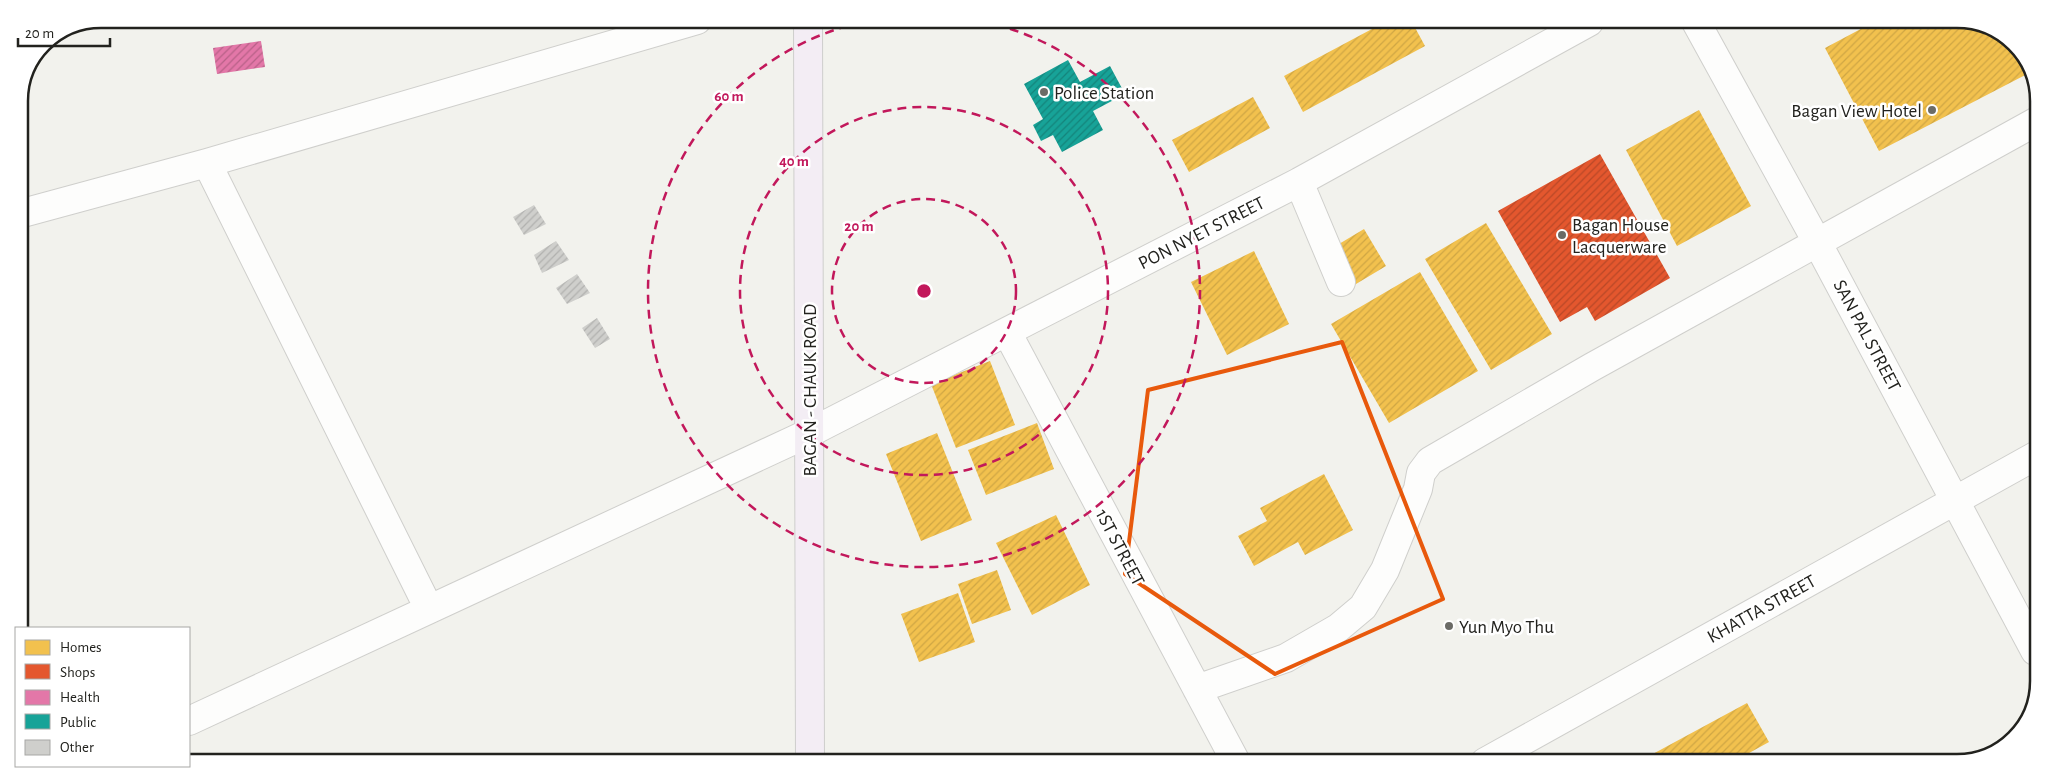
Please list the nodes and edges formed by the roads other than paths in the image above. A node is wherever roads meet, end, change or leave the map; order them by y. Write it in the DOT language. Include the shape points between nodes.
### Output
graph roads {
  1 [pos="673,27"];
  2 [pos="808,27"];
  3 [pos="1580,27"];
  4 [pos="1699,27"];
  5 [pos="2030,125"];
  6 [pos="207,163"];
  7 [pos="1299,182"];
  8 [pos="27,212"];
  9 [pos="1817,242"];
  10 [pos="1341,282"];
  11 [pos="1007,332"];
  12 [pos="809,433"];
  13 [pos="2030,460"];
  14 [pos="1956,499"];
  15 [pos="429,609"];
  16 [pos="2030,641"];
  17 [pos="1197,689"];
  18 [pos="190,721"];
  19 [pos="810,754"];
  20 [pos="1232,754"];
  21 [pos="1499,754"];
  1 -- 6 [label="street"];
  2 -- 12 [label="main road, BAGAN - CHAUK ROAD"];
  3 -- 7 [label="street, PON NYET STREET"];
  4 -- 9 [label="street, SAN PAL STREET"];
  5 -- 9 [label="street"];
  6 -- 8 [label="street"];
  6 -- 15 [label="street"];
  7 -- 10 [label="street"];
  7 -- 11 [label="street, PON NYET STREET"];
  9 -- 14 [label="street, SAN PAL STREET"];
  9 -- 17 [label="street" via="1430,461 1422,473 1385,570 1363,607 1338,628 1286,658"];
  11 -- 12 [label="street, PON NYET STREET"];
  11 -- 17 [label="street, 1ST STREET"];
  12 -- 15 [label="street, PON NYET STREET"];
  12 -- 19 [label="main road, BAGAN - CHAUK ROAD"];
  13 -- 14 [label="street, KHATTA STREET"];
  14 -- 16 [label="street, SAN PAL STREET"];
  14 -- 21 [label="street, KHATTA STREET"];
  15 -- 18 [label="street, PON NYET STREET"];
  17 -- 20 [label="street, 1ST STREET"];
}
